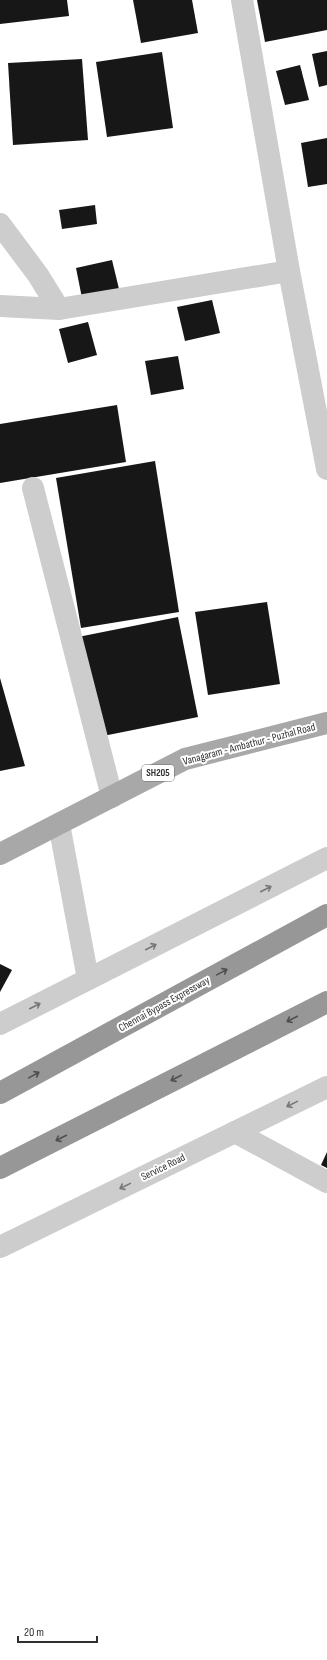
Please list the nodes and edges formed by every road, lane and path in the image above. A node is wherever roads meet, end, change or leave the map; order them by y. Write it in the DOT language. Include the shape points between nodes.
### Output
graph roads {
  1 [pos="242,0"];
  2 [pos="0,224"];
  3 [pos="289,271"];
  4 [pos="0,306"];
  5 [pos="59,309"];
  6 [pos="327,469"];
  7 [pos="33,488"];
  8 [pos="327,723"];
  9 [pos="112,797"];
  10 [pos="59,824"];
  11 [pos="0,854"];
  12 [pos="327,858"];
  13 [pos="327,915"];
  14 [pos="88,979"];
  15 [pos="327,1002"];
  16 [pos="0,1024"];
  17 [pos="327,1087"];
  18 [pos="0,1093"];
  19 [pos="235,1132"];
  20 [pos="0,1168"];
  21 [pos="327,1182"];
  22 [pos="0,1246"];
  1 -- 3 [label="street"];
  2 -- 5 [label="street" via="38,275"];
  3 -- 5 [label="street"];
  3 -- 6 [label="street"];
  4 -- 5 [label="street"];
  7 -- 9 [label="street"];
  8 -- 9 [label="main road, Vanagaram - Ambathur - Puzhal Road / SH205" via="185,759"];
  9 -- 10 [label="main road, Vanagaram - Ambathur - Puzhal Road / SH205"];
  10 -- 11 [label="main road, Vanagaram - Ambathur - Puzhal Road / SH205"];
  10 -- 14 [label="street"];
  14 -- 12 [label="street, one-way"];
  18 -- 13 [label="highway, Chennai Bypass Expressway, one-way"];
  16 -- 14 [label="street, one-way"];
  15 -- 20 [label="highway, one-way"];
  17 -- 19 [label="street, Service Road, one-way"];
  19 -- 21 [label="street"];
  19 -- 22 [label="street, Service Road, one-way"];
}
